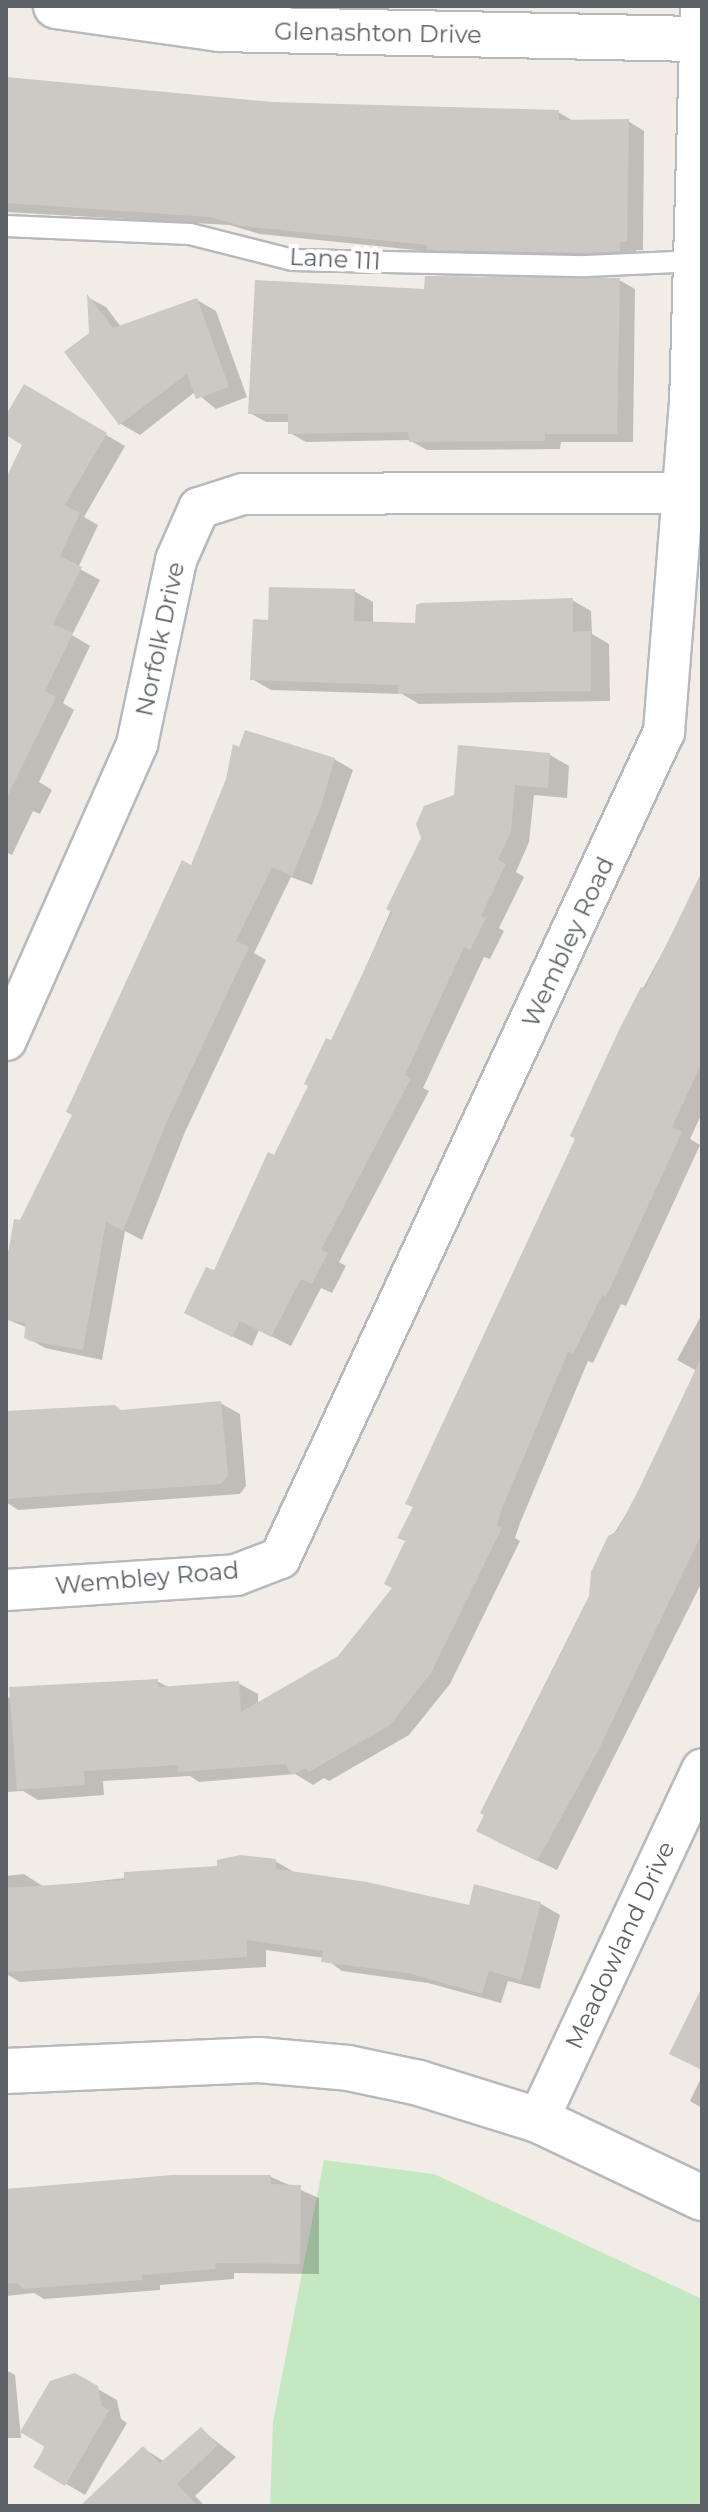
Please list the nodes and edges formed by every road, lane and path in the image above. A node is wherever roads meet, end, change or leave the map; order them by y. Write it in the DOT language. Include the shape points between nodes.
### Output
graph roads {
  1 [pos="56,6"];
  2 [pos="700,28"];
  3 [pos="6,226"];
  4 [pos="688,262"];
  5 [pos="693,492"];
  6 [pos="6,1040"];
  7 [pos="6,1590"];
  8 [pos="702,1770"];
  9 [pos="6,2071"];
  10 [pos="538,2120"];
  11 [pos="702,2198"];
  1 -- 2 [label="street, Glenashton Drive" via="219,29"];
  2 -- 4 [label="street, Wembley Road"];
  3 -- 4 [label="lane, Lane 111" via="190,234 293,260"];
  4 -- 5 [label="street, Wembley Road"];
  5 -- 6 [label="street, Norfolk Drive" via="243,494 199,508 176,560 137,744"];
  5 -- 7 [label="street, Wembley Road" via="664,732 280,1558 236,1575"];
  8 -- 10 [label="street, Meadowland Drive"];
  9 -- 10 [label="street" via="259,2060 348,2068 419,2083"];
  10 -- 11 [label="street"];
}
